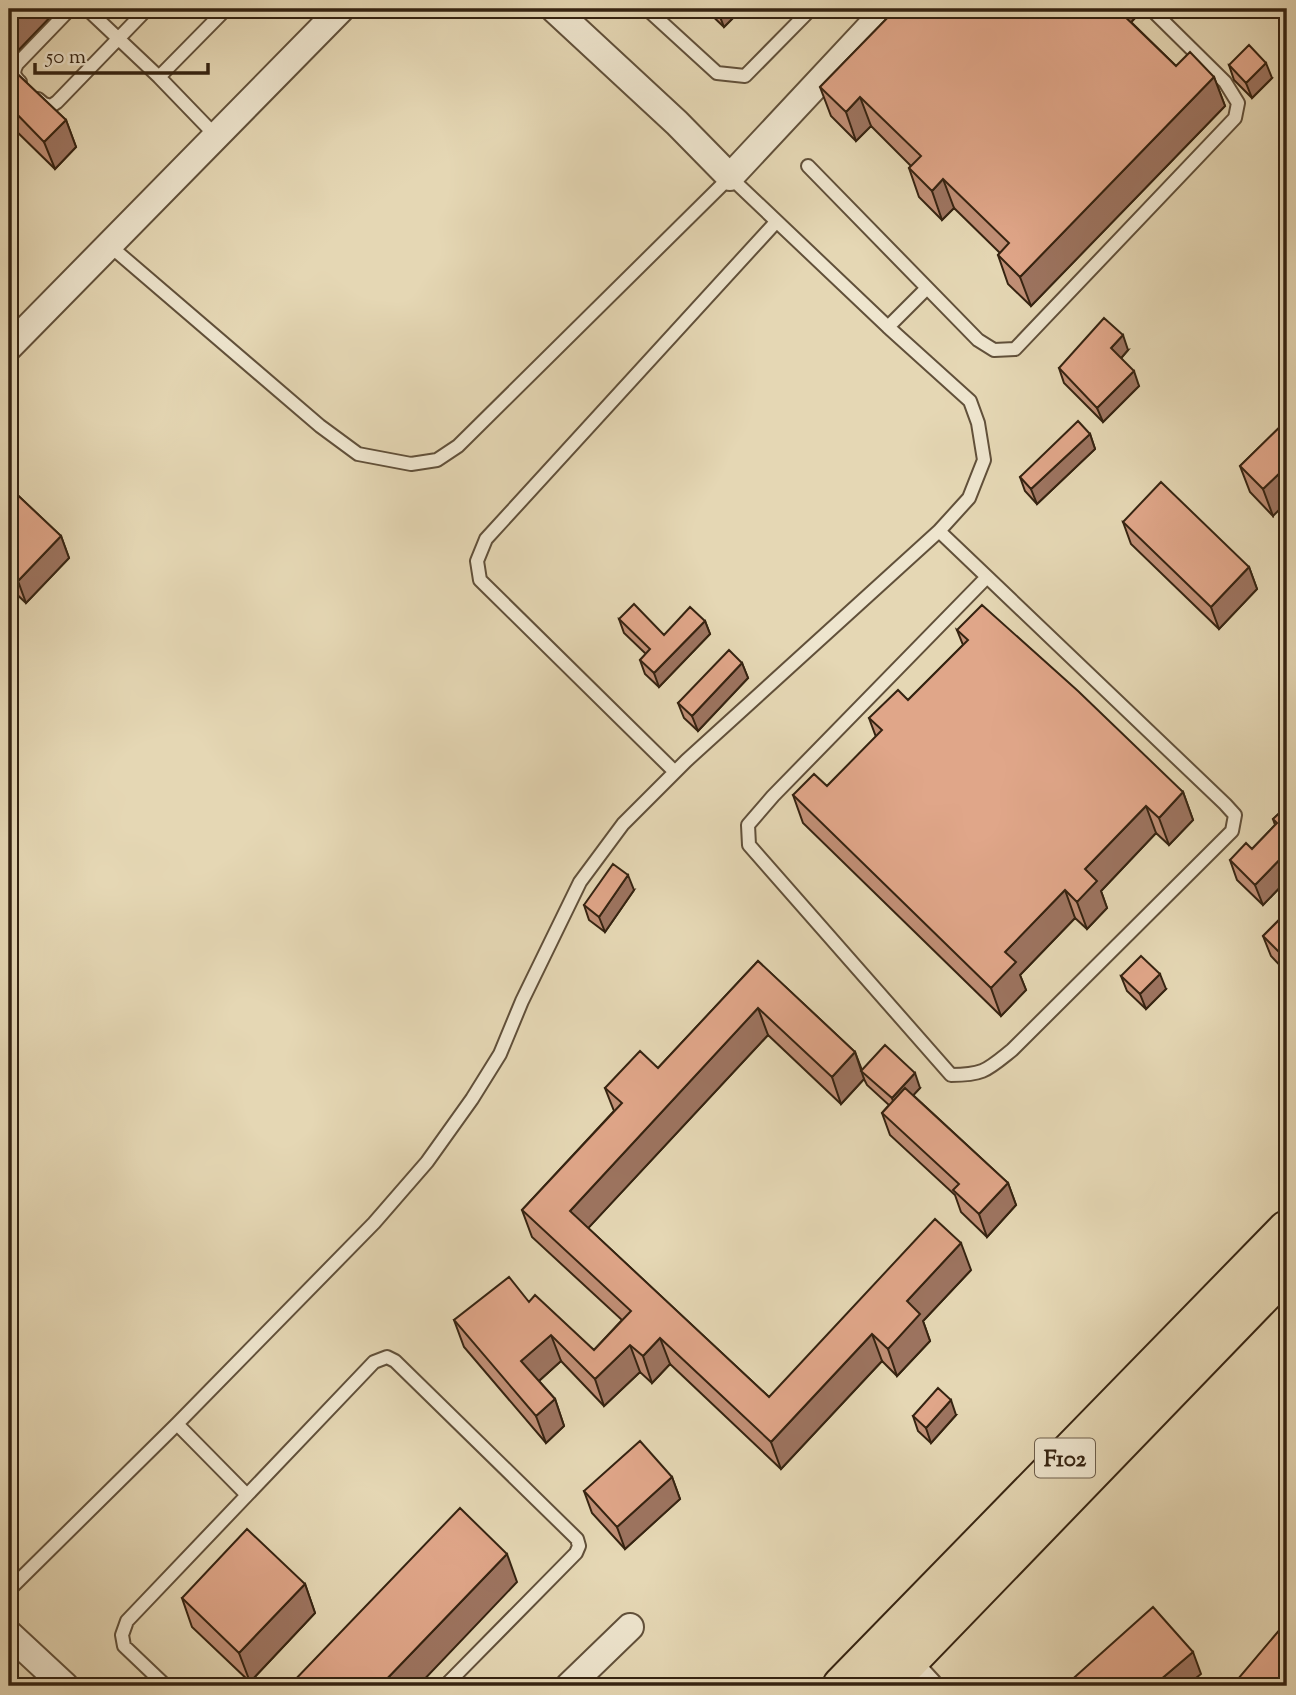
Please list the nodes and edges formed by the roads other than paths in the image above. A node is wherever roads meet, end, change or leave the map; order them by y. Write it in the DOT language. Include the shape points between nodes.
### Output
graph roads {
  1 [pos="70,9"];
  2 [pos="87,9"];
  3 [pos="147,9"];
  4 [pos="226,9"];
  5 [pos="341,9"];
  6 [pos="554,9"];
  7 [pos="646,9"];
  8 [pos="811,9"];
  9 [pos="887,9"];
  10 [pos="1151,9"];
  11 [pos="119,39"];
  12 [pos="159,77"];
  13 [pos="216,136"];
  14 [pos="808,166"];
  15 [pos="730,177"];
  16 [pos="776,222"];
  17 [pos="109,245"];
  18 [pos="927,288"];
  19 [pos="888,327"];
  20 [pos="9,347"];
  21 [pos="939,531"];
  22 [pos="987,577"];
  23 [pos="675,772"];
  24 [pos="1287,1230"];
  25 [pos="1287,1269"];
  26 [pos="177,1424"];
  27 [pos="247,1495"];
  28 [pos="9,1591"];
  29 [pos="630,1627"];
  30 [pos="9,1634"];
  31 [pos="907,1678"];
  32 [pos="65,1686"];
  33 [pos="166,1686"];
  34 [pos="445,1686"];
  35 [pos="569,1686"];
  36 [pos="842,1686"];
  1 -- 11 [label="lane" via="13,71 44,104 57,102"];
  2 -- 11 [label="lane"];
  3 -- 11 [label="lane"];
  4 -- 12 [label="lane"];
  5 -- 13 [label="street"];
  6 -- 15 [label="street"];
  7 -- 8 [label="lane" via="717,73 746,76"];
  9 -- 15 [label="street"];
  10 -- 18 [label="lane" via="1225,82 1238,103 1235,118 1015,349 994,350 978,340"];
  11 -- 12 [label="lane"];
  12 -- 13 [label="lane"];
  13 -- 17 [label="street"];
  14 -- 18 [label="lane"];
  15 -- 16 [label="lane"];
  15 -- 17 [label="lane" via="458,446 438,460 411,464 358,454"];
  16 -- 19 [label="lane"];
  16 -- 23 [label="lane" via="485,539 477,561 480,580"];
  17 -- 20 [label="street"];
  18 -- 19 [label="lane"];
  19 -- 21 [label="lane" via="970,401 978,423 984,460 969,498"];
  21 -- 22 [label="lane"];
  21 -- 23 [label="lane"];
  22 -- 22 [label="lane" via="1236,815 1231,831 1012,1050 974,1075 951,1075 749,845 748,825"];
  23 -- 26 [label="lane" via="624,824 580,882 500,1054 427,1162 374,1223"];
  24 -- 36 [label="highway, F102"];
  25 -- 31 [label="highway, F102"];
  26 -- 27 [label="lane"];
  26 -- 28 [label="lane"];
  27 -- 33 [label="lane" via="127,1621 124,1646"];
  27 -- 34 [label="lane" via="374,1362 387,1357 396,1361 577,1539 579,1546"];
  29 -- 35 [label="street"];
  30 -- 32 [label="street"];
}
